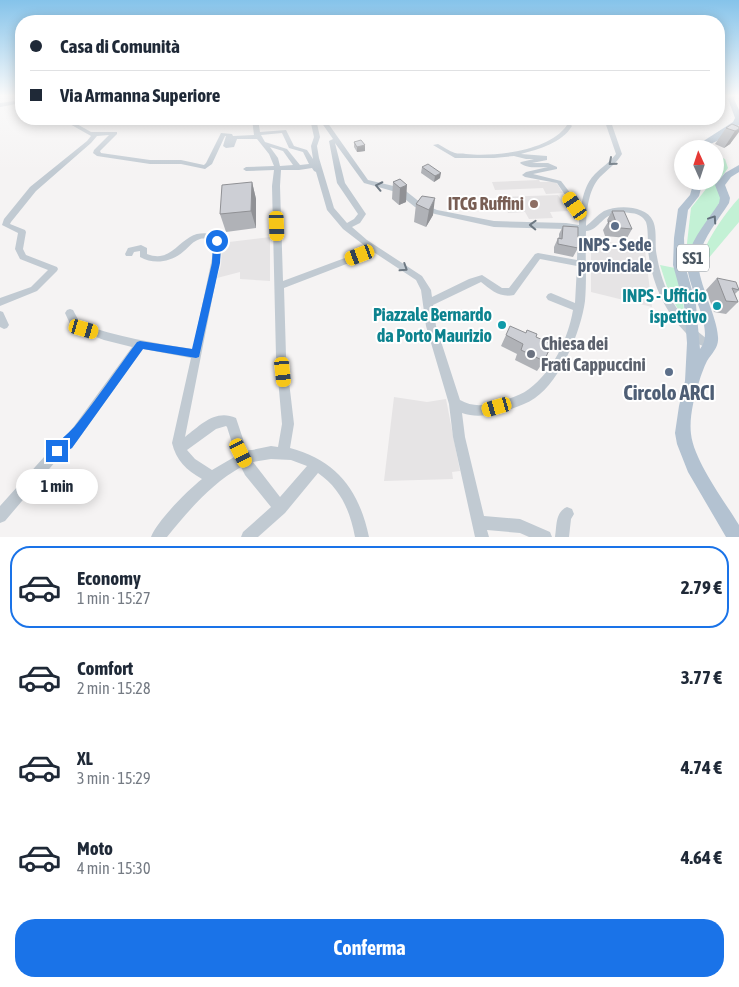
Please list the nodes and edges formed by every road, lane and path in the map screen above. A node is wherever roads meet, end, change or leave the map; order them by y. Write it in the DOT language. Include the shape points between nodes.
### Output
graph roads {
  1 [pos="738,121"];
  2 [pos="75,125"];
  3 [pos="256,125"];
  4 [pos="315,125"];
  5 [pos="326,125"];
  6 [pos="609,125"];
  7 [pos="569,126"];
  8 [pos="95,134"];
  9 [pos="257,136"];
  10 [pos="711,140"];
  11 [pos="332,141"];
  12 [pos="436,145"];
  13 [pos="271,148"];
  14 [pos="461,155"];
  15 [pos="517,155"];
  16 [pos="475,156"];
  17 [pos="314,166"];
  18 [pos="279,168"];
  19 [pos="299,168"];
  20 [pos="739,168"];
  21 [pos="246,169"];
  22 [pos="323,180"];
  23 [pos="696,190"];
  24 [pos="584,217"];
  25 [pos="346,227"];
  26 [pos="582,228"];
  27 [pos="376,250"];
  28 [pos="129,254"];
  29 [pos="581,264"];
  30 [pos="279,286"];
  31 [pos="551,297"];
  32 [pos="0,302"];
  33 [pos="429,304"];
  34 [pos="578,308"];
  35 [pos="70,313"];
  36 [pos="0,315"];
  37 [pos="4,326"];
  38 [pos="140,345"];
  39 [pos="702,345"];
  40 [pos="196,354"];
  41 [pos="692,381"];
  42 [pos="454,404"];
  43 [pos="179,448"];
  44 [pos="283,452"];
  45 [pos="317,464"];
  46 [pos="212,477"];
  47 [pos="280,508"];
  48 [pos="567,514"];
  49 [pos="0,516"];
  50 [pos="478,522"];
  51 [pos="158,537"];
  52 [pos="248,537"];
  53 [pos="362,537"];
  54 [pos="482,537"];
  55 [pos="545,537"];
  56 [pos="562,537"];
  57 [pos="736,537"];
  1 -- 10 [label="main road"];
  2 -- 8 [label="street"];
  3 -- 9 [label="street"];
  4 -- 22 [label="street" via="318,137 314,146"];
  26 -- 5 [label="street, one-way" via="494,224 418,206 399,190 366,182"];
  6 -- 24 [label="street, one-way" via="619,154 593,179"];
  7 -- 15 [label="street" via="565,134 555,140"];
  8 -- 9 [label="street" via="115,134 97,150 99,155 206,167 223,134 230,134 226,144 229,147 235,137"];
  8 -- 32 [label="street" via="34,189 7,221 6,225 22,232 19,250 23,257 54,269 34,289"];
  9 -- 13 [label="street"];
  9 -- 17 [label="street" via="283,130 291,147 305,151"];
  11 -- 25 [label="street" via="341,183 362,214"];
  12 -- 16 [label="street" via="455,156"];
  13 -- 18 [label="street"];
  13 -- 19 [label="street" via="285,150"];
  14 -- 16 [label="street"];
  15 -- 16 [label="street"];
  15 -- 24 [label="street" via="546,156 545,159 523,163 555,168 525,175 559,182"];
  17 -- 19 [label="street"];
  17 -- 22 [label="street"];
  18 -- 19 [label="street"];
  18 -- 21 [label="street"];
  18 -- 30 [label="street" via="276,186"];
  39 -- 20 [label="main road, SS1, one-way" via="712,339 693,258 700,240 724,203 720,188 726,178"];
  22 -- 25 [label="street" via="330,208"];
  23 -- 39 [label="main road, SS1" via="683,209 679,265 695,310"];
  24 -- 26 [label="street"];
  25 -- 27 [label="street"];
  26 -- 29 [label="street"];
  26 -- 39 [label="street" via="588,229 606,213 619,210 633,211 648,219 652,254 666,299 678,320"];
  27 -- 30 [label="street"];
  27 -- 33 [label="street, one-way" via="419,278 425,286"];
  28 -- 40 [label="street" via="131,250 141,248 146,258 157,259 171,256 197,237 208,236 217,241 216,263"];
  29 -- 33 [label="street" via="538,256 511,292 500,291 482,278"];
  29 -- 34 [label="street"];
  30 -- 44 [label="street" via="281,356 288,424"];
  31 -- 34 [label="street"];
  33 -- 42 [label="street" via="431,326"];
  34 -- 42 [label="street" via="573,331 560,362 532,395 481,412"];
  35 -- 38 [label="street" via="75,325"];
  36 -- 37 [label="street"];
  38 -- 40 [label="street"];
  38 -- 49 [label="street" via="68,444 57,451"];
  39 -- 41 [label="main road, SS1"];
  39 -- 41 [label="main road, SS1"];
  40 -- 43 [label="street"];
  41 -- 57 [label="main road, SS1" via="683,423 685,444 694,466"];
  42 -- 50 [label="street"];
  43 -- 46 [label="street" via="185,459"];
  43 -- 47 [label="street" via="192,442 216,421 232,422 250,470"];
  44 -- 45 [label="street"];
  44 -- 46 [label="street" via="267,452 245,459"];
  45 -- 47 [label="street"];
  45 -- 53 [label="street" via="332,475 348,497"];
  46 -- 51 [label="street"];
  47 -- 52 [label="street"];
  48 -- 56 [label="street" via="564,516"];
  50 -- 54 [label="street"];
  50 -- 55 [label="street" via="520,526"];
}
